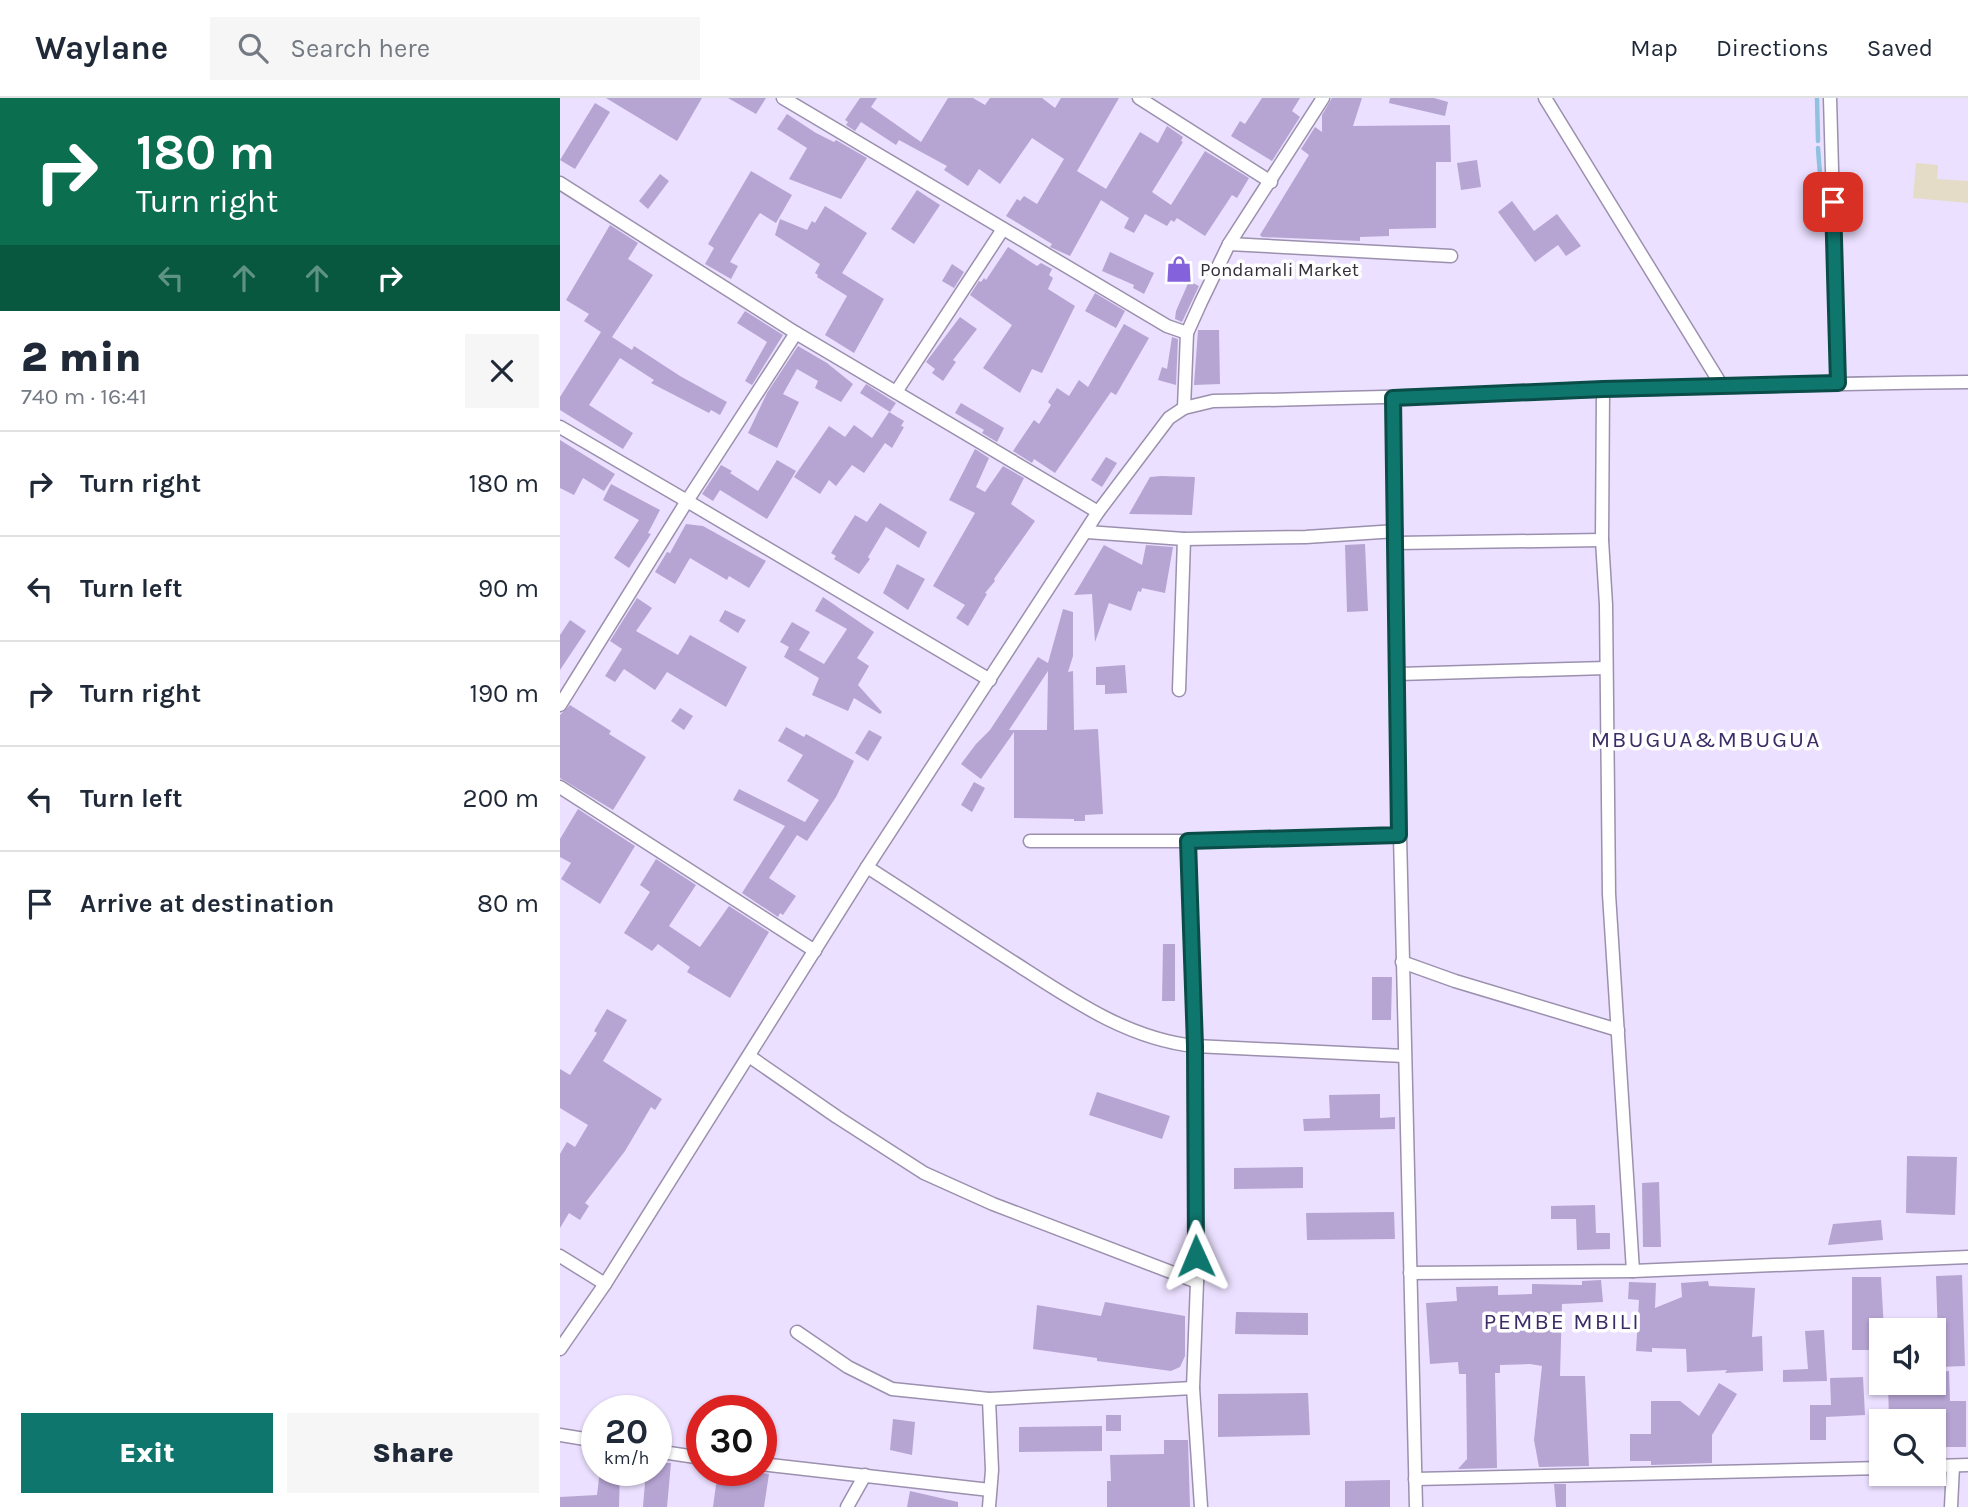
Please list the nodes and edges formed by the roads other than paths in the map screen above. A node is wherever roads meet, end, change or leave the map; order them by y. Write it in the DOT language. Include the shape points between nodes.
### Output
graph roads {
  1 [pos="783,98"];
  2 [pos="1139,98"];
  3 [pos="1323,98"];
  4 [pos="1545,98"];
  5 [pos="1830,98"];
  6 [pos="1271,182"];
  7 [pos="560,183"];
  8 [pos="1003,229"];
  9 [pos="1229,244"];
  10 [pos="1451,256"];
  11 [pos="796,333"];
  12 [pos="1188,333"];
  13 [pos="1838,383"];
  14 [pos="1968,383"];
  15 [pos="1722,386"];
  16 [pos="1603,389"];
  17 [pos="896,393"];
  18 [pos="1393,398"];
  19 [pos="1184,408"];
  20 [pos="560,427"];
  21 [pos="687,501"];
  22 [pos="1098,512"];
  23 [pos="1087,532"];
  24 [pos="1396,537"];
  25 [pos="1184,539"];
  26 [pos="1602,540"];
  27 [pos="1606,668"];
  28 [pos="1399,674"];
  29 [pos="990,680"];
  30 [pos="1179,690"];
  31 [pos="560,705"];
  32 [pos="560,787"];
  33 [pos="1399,835"];
  34 [pos="1030,841"];
  35 [pos="1188,841"];
  36 [pos="867,867"];
  37 [pos="815,951"];
  38 [pos="1402,962"];
  39 [pos="1618,1030"];
  40 [pos="1195,1046"];
  41 [pos="750,1056"];
  42 [pos="1404,1056"];
  43 [pos="560,1256"];
  44 [pos="1968,1256"];
  45 [pos="1633,1271"];
  46 [pos="1410,1273"];
  47 [pos="1197,1282"];
  48 [pos="605,1284"];
  49 [pos="797,1332"];
  50 [pos="560,1349"];
  51 [pos="1193,1388"];
  52 [pos="989,1399"];
  53 [pos="560,1435"];
  54 [pos="581,1438"];
  55 [pos="1968,1465"];
  56 [pos="777,1466"];
  57 [pos="1946,1466"];
  58 [pos="1953,1466"];
  59 [pos="1869,1468"];
  60 [pos="865,1475"];
  61 [pos="1415,1479"];
  62 [pos="990,1490"];
  63 [pos="846,1507"];
  64 [pos="989,1507"];
  65 [pos="1200,1507"];
  66 [pos="1416,1507"];
  67 [pos="1951,1507"];
  1 -- 8 [label="street"];
  2 -- 6 [label="street"];
  3 -- 6 [label="street"];
  4 -- 15 [label="street"];
  5 -- 13 [label="street"];
  6 -- 9 [label="street"];
  7 -- 11 [label="street"];
  8 -- 12 [label="street" via="1167,326"];
  8 -- 17 [label="street"];
  9 -- 10 [label="street"];
  9 -- 12 [label="street"];
  11 -- 17 [label="street"];
  11 -- 21 [label="street"];
  12 -- 19 [label="street"];
  13 -- 14 [label="street"];
  13 -- 15 [label="street"];
  15 -- 16 [label="street"];
  16 -- 18 [label="street"];
  16 -- 26 [label="street"];
  17 -- 22 [label="street"];
  18 -- 19 [label="street" via="1213,401"];
  18 -- 24 [label="street"];
  19 -- 22 [label="street" via="1170,418"];
  20 -- 21 [label="street"];
  21 -- 29 [label="street"];
  21 -- 31 [label="street"];
  22 -- 23 [label="street"];
  23 -- 25 [label="street"];
  23 -- 29 [label="street"];
  24 -- 25 [label="street"];
  24 -- 26 [label="street"];
  24 -- 28 [label="street"];
  25 -- 30 [label="street"];
  26 -- 27 [label="street"];
  27 -- 28 [label="street"];
  27 -- 39 [label="street" via="1609,894"];
  28 -- 33 [label="street"];
  29 -- 36 [label="street"];
  32 -- 37 [label="street"];
  33 -- 35 [label="street"];
  33 -- 38 [label="street"];
  34 -- 35 [label="street"];
  35 -- 40 [label="street"];
  36 -- 37 [label="street"];
  36 -- 40 [label="street" via="1069,998 1140,1035"];
  37 -- 41 [label="street"];
  38 -- 39 [label="street"];
  38 -- 42 [label="street"];
  39 -- 45 [label="street"];
  40 -- 42 [label="street"];
  40 -- 47 [label="street"];
  41 -- 47 [label="street" via="924,1172 993,1204"];
  41 -- 48 [label="street"];
  42 -- 46 [label="street"];
  43 -- 48 [label="street"];
  44 -- 45 [label="street"];
  45 -- 46 [label="street"];
  46 -- 61 [label="street"];
  47 -- 51 [label="street"];
  48 -- 50 [label="street"];
  49 -- 52 [label="street" via="848,1367 892,1389"];
  51 -- 52 [label="street"];
  51 -- 65 [label="street"];
  52 -- 62 [label="street"];
  53 -- 54 [label="street"];
  55 -- 58 [label="street"];
  56 -- 60 [label="street"];
  57 -- 58 [label="street"];
  58 -- 67 [label="street"];
  59 -- 61 [label="street"];
  60 -- 62 [label="street"];
  60 -- 63 [label="street"];
  61 -- 66 [label="street"];
  62 -- 64 [label="street"];
}
